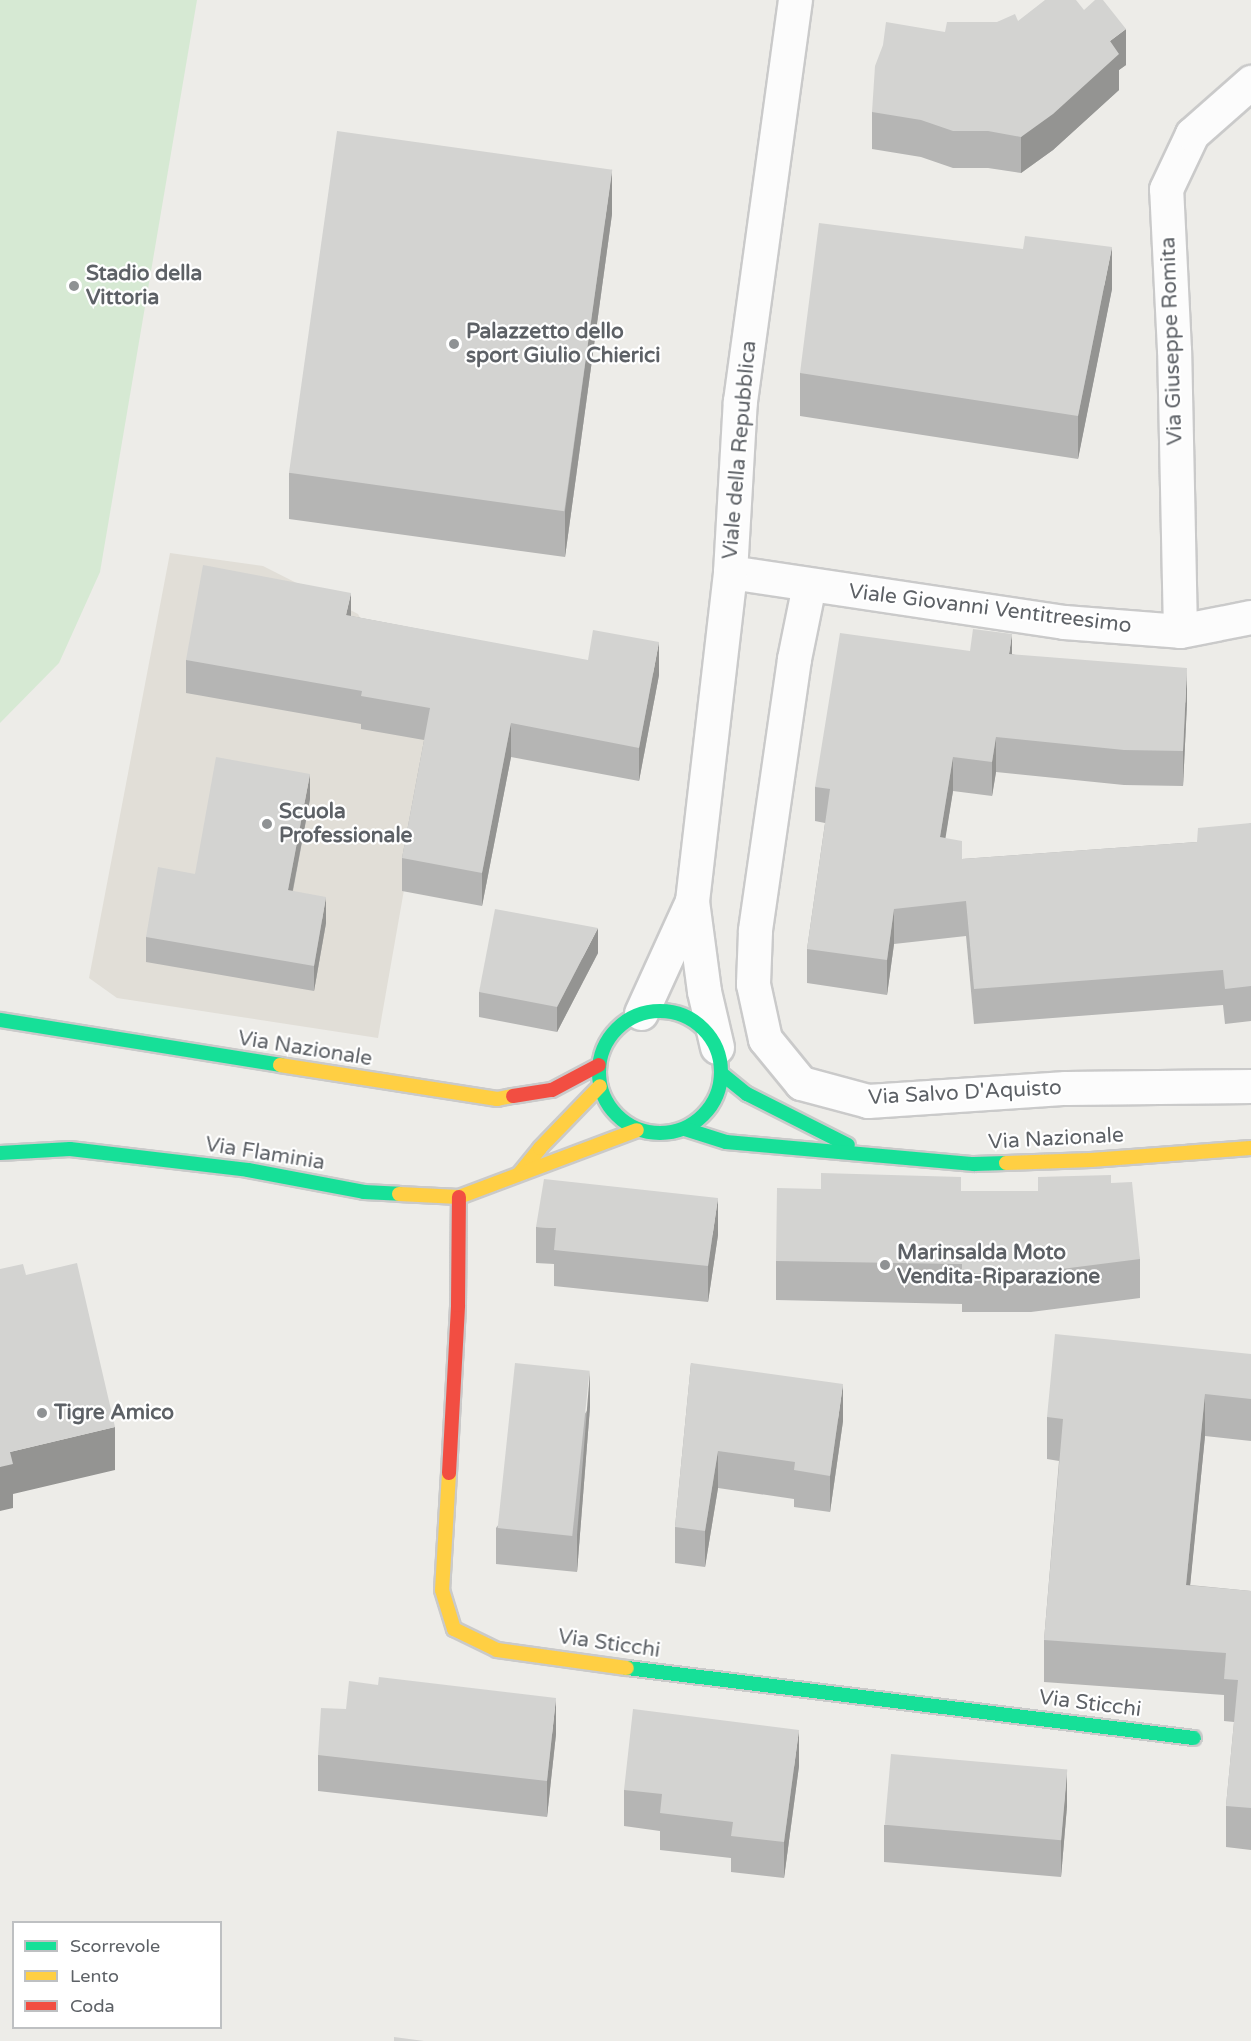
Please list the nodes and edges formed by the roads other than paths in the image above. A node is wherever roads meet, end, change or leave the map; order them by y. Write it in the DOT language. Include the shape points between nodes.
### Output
graph roads {
  1 [pos="795,0"];
  2 [pos="1251,82"];
  3 [pos="730,572"];
  4 [pos="808,585"];
  5 [pos="1251,617"];
  6 [pos="1180,631"];
  7 [pos="692,901"];
  8 [pos="641,1014"];
  9 [pos="0,1020"];
  10 [pos="720,1060"];
  11 [pos="599,1065"];
  12 [pos="600,1086"];
  13 [pos="1251,1086"];
  14 [pos="685,1129"];
  15 [pos="637,1130"];
  16 [pos="1251,1148"];
  17 [pos="0,1152"];
  18 [pos="863,1153"];
  19 [pos="520,1173"];
  20 [pos="459,1197"];
  21 [pos="1194,1738"];
  1 -- 3 [label="street, Viale della Repubblica" via="740,401"];
  2 -- 6 [label="street, Via Giuseppe Romita" via="1192,135 1166,189"];
  3 -- 4 [label="street, Viale Giovanni Ventitreesimo"];
  3 -- 7 [label="street, Viale della Repubblica"];
  4 -- 6 [label="street, Viale Giovanni Ventitreesimo" via="1064,622"];
  4 -- 13 [label="street, Via Salvo D'Aquisto" via="755,931 753,984 765,1039 801,1083 867,1101 1066,1088"];
  5 -- 6 [label="street, Viale Giovanni Ventitreesimo"];
  7 -- 8 [label="street, Viale della Repubblica"];
  7 -- 10 [label="street, Viale della Repubblica"];
  8 -- 10 [label="street" via="663,1010 685,1016 704,1029"];
  8 -- 11 [label="street" via="625,1021 613,1033 603,1048"];
  9 -- 11 [label="street, Via Nazionale" via="497,1099 552,1090"];
  10 -- 14 [label="street" via="720,1091 712,1107"];
  10 -- 18 [label="street, Via Nazionale" via="747,1094"];
  11 -- 12 [label="street"];
  12 -- 15 [label="street" via="607,1104"];
  12 -- 19 [label="street, Via Flaminia"];
  14 -- 15 [label="street" via="670,1134"];
  14 -- 18 [label="street, Via Nazionale" via="726,1142"];
  15 -- 19 [label="street, Via Flaminia"];
  16 -- 18 [label="street, Via Nazionale" via="975,1164"];
  17 -- 20 [label="street, Via Flaminia" via="70,1149 248,1170 364,1192"];
  19 -- 20 [label="street, Via Flaminia"];
  20 -- 21 [label="street, Via Sticchi" via="458,1305 442,1590 454,1629 498,1650 746,1685"];
}
